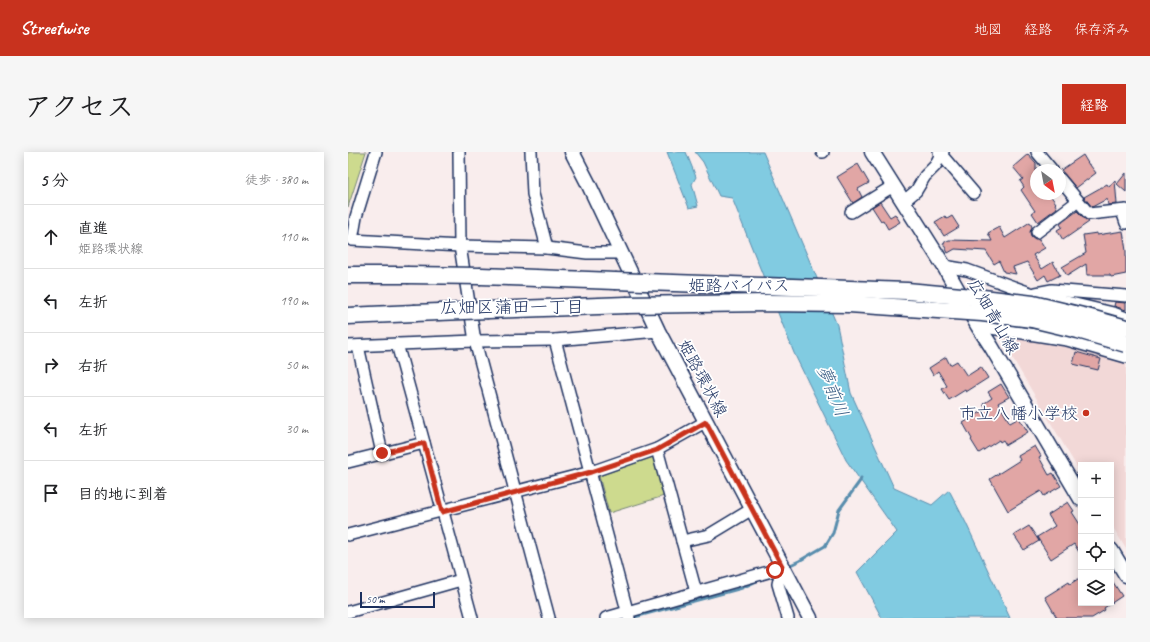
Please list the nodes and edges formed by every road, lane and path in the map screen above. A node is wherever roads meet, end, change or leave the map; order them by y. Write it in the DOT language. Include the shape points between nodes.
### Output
graph roads {
  1 [pos="376,152"];
  2 [pos="459,152"];
  3 [pos="531,152"];
  4 [pos="572,152"];
  5 [pos="872,152"];
  6 [pos="1037,152"];
  7 [pos="941,153"];
  8 [pos="1047,164"];
  9 [pos="894,186"];
  10 [pos="1066,186"];
  11 [pos="974,193"];
  12 [pos="1078,200"];
  13 [pos="903,202"];
  14 [pos="1124,211"];
  15 [pos="850,212"];
  16 [pos="1126,223"];
  17 [pos="1037,232"];
  18 [pos="460,246"];
  19 [pos="547,248"];
  20 [pos="621,253"];
  21 [pos="944,266"];
  22 [pos="348,275"];
  23 [pos="1034,294"];
  24 [pos="1126,296"];
  25 [pos="348,316"];
  26 [pos="1126,318"];
  27 [pos="978,326"];
  28 [pos="1126,328"];
  29 [pos="658,331"];
  30 [pos="555,340"];
  31 [pos="475,341"];
  32 [pos="397,344"];
  33 [pos="1126,344"];
  34 [pos="353,346"];
  35 [pos="1126,357"];
  36 [pos="706,422"];
  37 [pos="424,443"];
  38 [pos="657,450"];
  39 [pos="382,453"];
  40 [pos="348,462"];
  41 [pos="591,472"];
  42 [pos="515,492"];
  43 [pos="1080,498"];
  44 [pos="752,509"];
  45 [pos="442,512"];
  46 [pos="348,535"];
  47 [pos="682,541"];
  48 [pos="1114,555"];
  49 [pos="782,566"];
  50 [pos="1126,575"];
  51 [pos="461,580"];
  52 [pos="696,592"];
  53 [pos="348,612"];
  54 [pos="629,615"];
  55 [pos="472,618"];
  56 [pos="549,618"];
  57 [pos="606,618"];
  58 [pos="788,618"];
  59 [pos="810,618"];
  1 -- 18 [label="street" via="356,217 352,240"];
  2 -- 18 [label="street"];
  3 -- 19 [label="street" via="533,194"];
  4 -- 20 [label="main road, 姫路環状線"];
  5 -- 9 [label="main road, 広畑青山線"];
  6 -- 8 [label="street"];
  7 -- 11 [label="street"];
  7 -- 13 [label="street" via="935,166 916,191"];
  9 -- 13 [label="main road, 広畑青山線"];
  9 -- 15 [label="street"];
  10 -- 12 [label="street"];
  12 -- 14 [label="street" via="1089,214"];
  12 -- 17 [label="street"];
  13 -- 21 [label="main road, 広畑青山線"];
  14 -- 16 [label="street"];
  18 -- 19 [label="street"];
  18 -- 31 [label="street"];
  19 -- 20 [label="street" via="587,253"];
  20 -- 29 [label="main road, 姫路環状線"];
  21 -- 23 [label="street" via="967,270"];
  21 -- 27 [label="main road, 広畑青山線"];
  22 -- 28 [label="highway, 姫路バイパス, bridge" via="481,276 907,291 1033,304"];
  23 -- 24 [label="street" via="1052,290"];
  23 -- 26 [label="street"];
  25 -- 33 [label="highway, 姫路バイパス, bridge" via="626,305 849,304 1032,319"];
  27 -- 35 [label="street" via="1067,340"];
  27 -- 43 [label="main road, 広畑青山線"];
  29 -- 30 [label="street"];
  29 -- 36 [label="main road, 姫路環状線"];
  30 -- 31 [label="street"];
  30 -- 41 [label="street"];
  31 -- 32 [label="street"];
  31 -- 42 [label="street"];
  32 -- 34 [label="street"];
  32 -- 37 [label="street"];
  34 -- 39 [label="street"];
  36 -- 38 [label="street"];
  36 -- 44 [label="main road, 姫路環状線"];
  37 -- 39 [label="street"];
  37 -- 45 [label="street"];
  38 -- 41 [label="street"];
  38 -- 47 [label="street"];
  39 -- 40 [label="street"];
  41 -- 42 [label="street"];
  41 -- 54 [label="street"];
  42 -- 45 [label="street"];
  42 -- 56 [label="street"];
  44 -- 47 [label="street" via="709,535"];
  44 -- 49 [label="main road, 姫路環状線"];
  45 -- 46 [label="street"];
  45 -- 51 [label="street"];
  47 -- 52 [label="street"];
  48 -- 50 [label="main road"];
  49 -- 52 [label="street"];
  49 -- 58 [label="street" via="778,584"];
  49 -- 59 [label="main road, 姫路環状線"];
  51 -- 53 [label="street"];
  51 -- 55 [label="street"];
  52 -- 54 [label="street"];
  54 -- 57 [label="street"];
}
